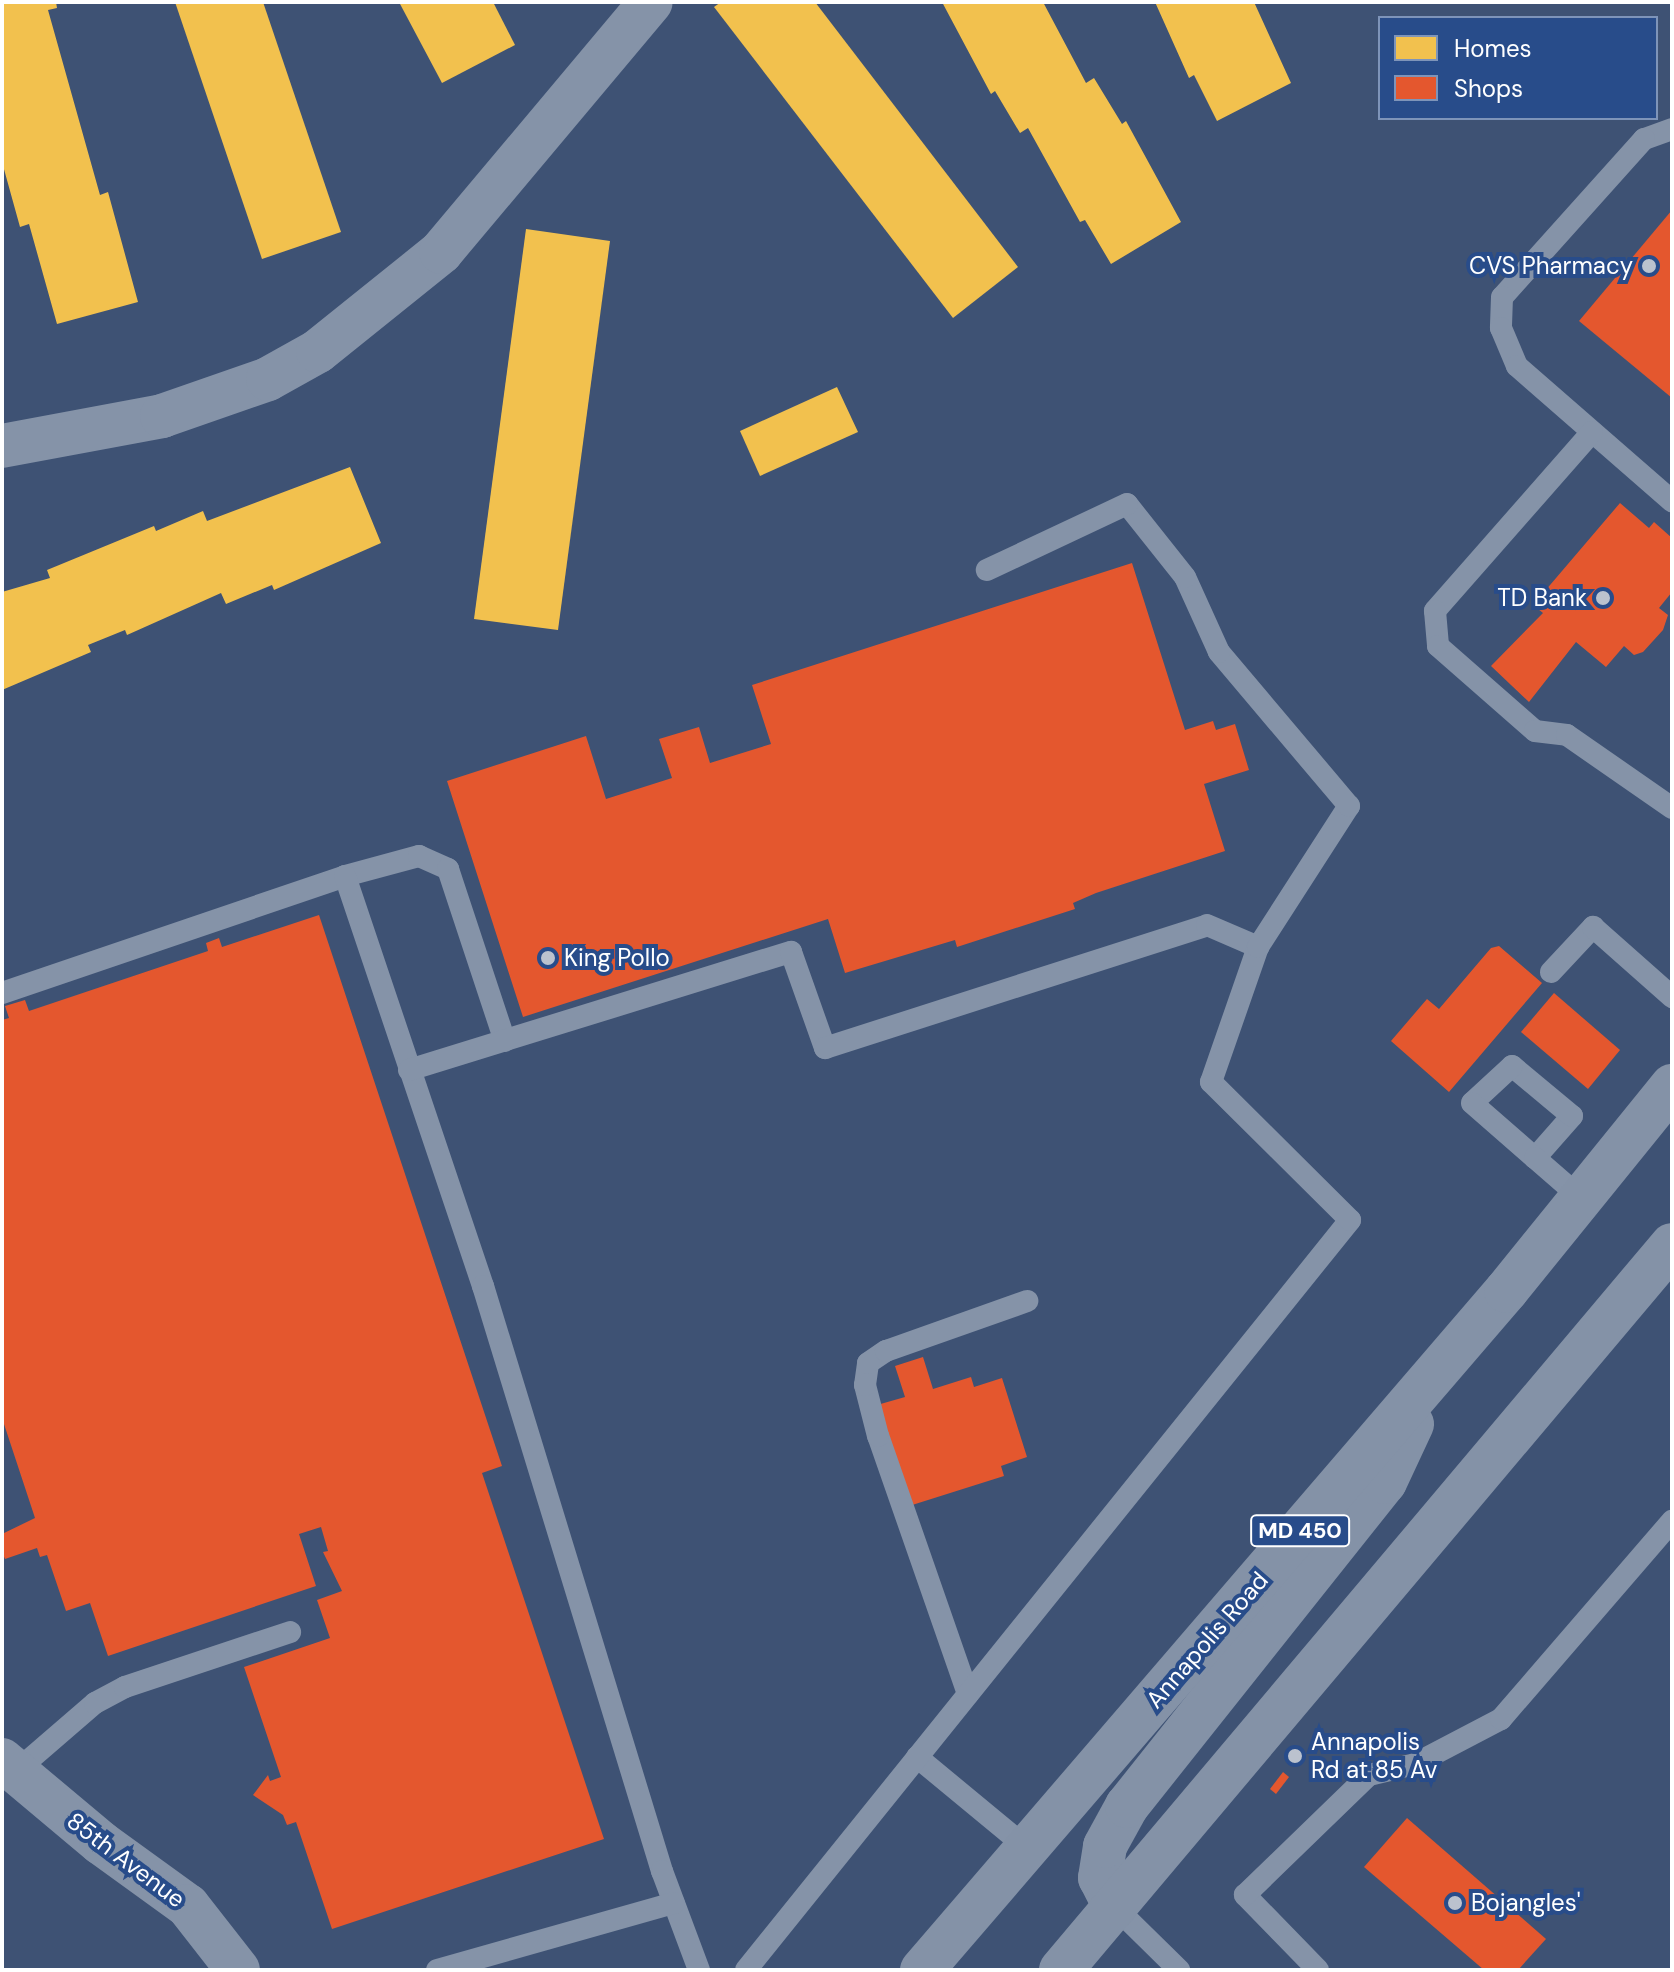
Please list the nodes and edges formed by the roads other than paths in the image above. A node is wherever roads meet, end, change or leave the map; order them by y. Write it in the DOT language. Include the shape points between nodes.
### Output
graph roads {
  1 [pos="651,2"];
  2 [pos="1672,129"];
  3 [pos="1592,432"];
  4 [pos="2,446"];
  5 [pos="1672,501"];
  6 [pos="987,570"];
  7 [pos="1672,808"];
  8 [pos="345,876"];
  9 [pos="1258,947"];
  10 [pos="1551,972"];
  11 [pos="2,993"];
  12 [pos="1672,997"];
  13 [pos="505,1041"];
  14 [pos="409,1070"];
  15 [pos="1672,1086"];
  16 [pos="1535,1158"];
  17 [pos="1581,1198"];
  18 [pos="1668,1258"];
  19 [pos="1027,1301"];
  20 [pos="1437,1371"];
  21 [pos="1672,1521"];
  22 [pos="290,1632"];
  23 [pos="968,1694"];
  24 [pos="917,1757"];
  25 [pos="9,1766"];
  26 [pos="1027,1848"];
  27 [pos="674,1903"];
  28 [pos="1115,1907"];
  29 [pos="238,1970"];
  30 [pos="437,1970"];
  31 [pos="699,1970"];
  32 [pos="746,1970"];
  33 [pos="922,1970"];
  34 [pos="1061,1970"];
  35 [pos="1179,1970"];
  36 [pos="1318,1970"];
  1 -- 4 [label="street" via="441,252 318,351 268,379 162,416"];
  2 -- 3 [label="lane" via="1644,139 1502,297 1501,328 1517,366"];
  3 -- 5 [label="lane"];
  3 -- 7 [label="lane" via="1435,611 1438,646 1535,731 1567,735"];
  6 -- 9 [label="lane" via="1127,504 1185,577 1219,652 1349,806"];
  8 -- 11 [label="lane"];
  8 -- 13 [label="lane" via="419,856 448,869"];
  8 -- 14 [label="lane"];
  9 -- 13 [label="lane" via="1207,925 825,1048 791,952"];
  9 -- 23 [label="lane" via="1211,1082 1350,1220"];
  10 -- 12 [label="lane" via="1593,927"];
  13 -- 14 [label="lane"];
  14 -- 27 [label="lane" via="483,1286"];
  15 -- 17 [label="main road, Annapolis Road / MD 450"];
  16 -- 17 [label="lane"];
  17 -- 20 [label="main road, Annapolis Road / MD 450"];
  18 -- 28 [label="main road"];
  19 -- 23 [label="lane" via="886,1351 868,1363 865,1385 878,1436"];
  20 -- 26 [label="main road, Annapolis Road / MD 450"];
  20 -- 28 [label="main road" via="1385,1482 1127,1806 1105,1846 1100,1878"];
  21 -- 36 [label="lane" via="1501,1719 1415,1764 1369,1775 1245,1895"];
  22 -- 25 [label="lane" via="125,1687"];
  23 -- 24 [label="lane"];
  24 -- 26 [label="lane"];
  24 -- 32 [label="lane"];
  25 -- 29 [label="street, 85th Avenue" via="188,1906"];
  26 -- 33 [label="main road, Annapolis Road / MD 450"];
  27 -- 30 [label="lane"];
  27 -- 31 [label="lane"];
  28 -- 34 [label="main road"];
  28 -- 35 [label="lane"];
}
